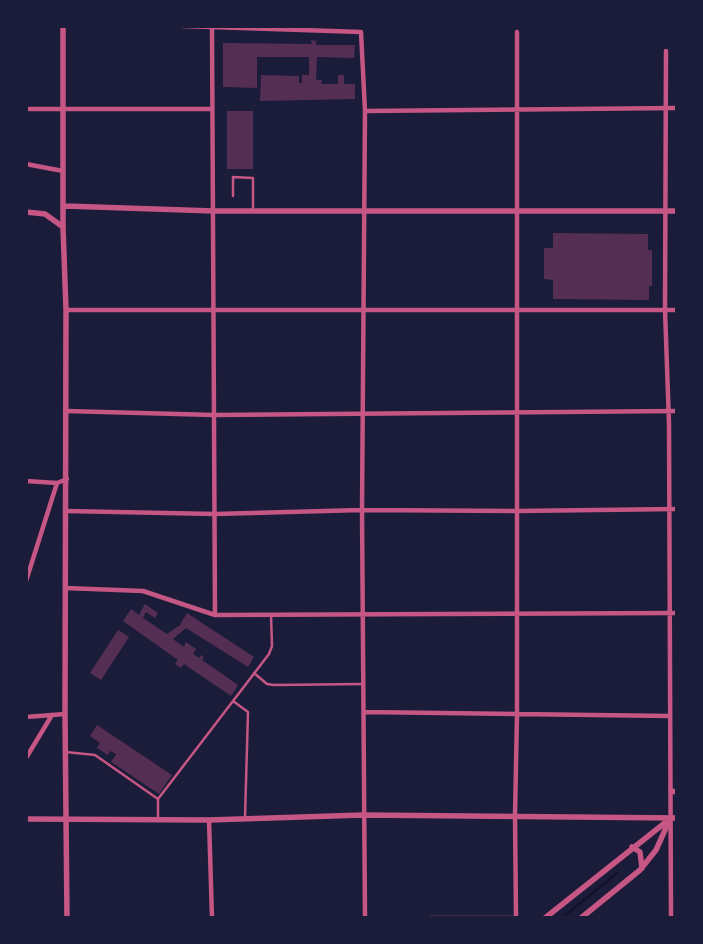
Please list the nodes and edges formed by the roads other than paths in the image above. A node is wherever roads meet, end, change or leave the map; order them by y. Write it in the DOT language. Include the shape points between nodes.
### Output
graph roads {
  1 [pos="63,26"];
  2 [pos="182,26"];
  3 [pos="212,28"];
  4 [pos="517,32"];
  5 [pos="666,51"];
  6 [pos="62,108"];
  7 [pos="665,108"];
  8 [pos="677,108"];
  9 [pos="26,109"];
  10 [pos="211,109"];
  11 [pos="516,109"];
  12 [pos="365,111"];
  13 [pos="26,164"];
  14 [pos="63,171"];
  15 [pos="233,196"];
  16 [pos="65,206"];
  17 [pos="253,210"];
  18 [pos="366,210"];
  19 [pos="516,210"];
  20 [pos="214,211"];
  21 [pos="667,211"];
  22 [pos="677,211"];
  23 [pos="26,212"];
  24 [pos="63,227"];
  25 [pos="66,310"];
  26 [pos="665,310"];
  27 [pos="677,310"];
  28 [pos="214,311"];
  29 [pos="364,311"];
  30 [pos="516,312"];
  31 [pos="66,411"];
  32 [pos="669,411"];
  33 [pos="677,411"];
  34 [pos="364,412"];
  35 [pos="516,413"];
  36 [pos="214,415"];
  37 [pos="67,479"];
  38 [pos="26,481"];
  39 [pos="57,483"];
  40 [pos="669,509"];
  41 [pos="677,509"];
  42 [pos="362,510"];
  43 [pos="66,511"];
  44 [pos="517,512"];
  45 [pos="215,514"];
  46 [pos="26,581"];
  47 [pos="65,588"];
  48 [pos="669,613"];
  49 [pos="677,613"];
  50 [pos="516,614"];
  51 [pos="215,615"];
  52 [pos="271,615"];
  53 [pos="363,616"];
  54 [pos="254,673"];
  55 [pos="364,684"];
  56 [pos="233,701"];
  57 [pos="364,712"];
  58 [pos="64,714"];
  59 [pos="52,715"];
  60 [pos="517,715"];
  61 [pos="670,716"];
  62 [pos="26,717"];
  63 [pos="65,752"];
  64 [pos="26,758"];
  65 [pos="674,791"];
  66 [pos="158,799"];
  67 [pos="363,815"];
  68 [pos="515,815"];
  69 [pos="675,817"];
  70 [pos="26,819"];
  71 [pos="65,819"];
  72 [pos="245,819"];
  73 [pos="158,820"];
  74 [pos="209,820"];
  75 [pos="632,847"];
  76 [pos="642,868"];
  77 [pos="671,891"];
  78 [pos="677,891"];
  79 [pos="517,917"];
  80 [pos="67,918"];
  81 [pos="212,918"];
  82 [pos="365,918"];
  83 [pos="430,918"];
  84 [pos="545,918"];
  85 [pos="581,918"];
  86 [pos="671,918"];
  1 -- 6 [label="street"];
  2 -- 3 [label="street"];
  3 -- 10 [label="street"];
  3 -- 12 [label="street" via="361,32"];
  4 -- 11 [label="street"];
  5 -- 7 [label="street"];
  6 -- 9 [label="street"];
  6 -- 10 [label="street"];
  6 -- 14 [label="street"];
  7 -- 8 [label="street"];
  7 -- 11 [label="street"];
  7 -- 21 [label="street"];
  10 -- 20 [label="street"];
  11 -- 12 [label="street"];
  11 -- 19 [label="street"];
  12 -- 18 [label="street"];
  13 -- 14 [label="street"];
  14 -- 16 [label="street"];
  15 -- 17 [label="lane" via="233,177 253,178"];
  16 -- 20 [label="street"];
  16 -- 24 [label="street"];
  17 -- 18 [label="street"];
  17 -- 20 [label="street"];
  18 -- 19 [label="street"];
  18 -- 29 [label="street"];
  19 -- 21 [label="street"];
  19 -- 30 [label="street"];
  20 -- 28 [label="street"];
  21 -- 22 [label="street"];
  21 -- 26 [label="street"];
  23 -- 24 [label="street" via="45,214"];
  24 -- 25 [label="street"];
  25 -- 28 [label="street"];
  25 -- 31 [label="street"];
  26 -- 27 [label="street"];
  26 -- 30 [label="street"];
  26 -- 32 [label="street"];
  28 -- 29 [label="street"];
  28 -- 36 [label="street"];
  29 -- 30 [label="street"];
  29 -- 34 [label="street"];
  30 -- 35 [label="street"];
  31 -- 36 [label="street"];
  31 -- 37 [label="street"];
  32 -- 33 [label="street"];
  32 -- 35 [label="street"];
  32 -- 40 [label="street"];
  34 -- 35 [label="street"];
  34 -- 36 [label="street"];
  34 -- 42 [label="street"];
  35 -- 44 [label="street"];
  36 -- 45 [label="street"];
  37 -- 39 [label="street"];
  37 -- 43 [label="street"];
  38 -- 39 [label="street"];
  39 -- 46 [label="street"];
  40 -- 41 [label="street"];
  40 -- 44 [label="street"];
  40 -- 48 [label="street"];
  42 -- 44 [label="street"];
  42 -- 45 [label="street"];
  42 -- 53 [label="street"];
  43 -- 45 [label="street"];
  43 -- 47 [label="street"];
  44 -- 50 [label="street"];
  45 -- 51 [label="street"];
  47 -- 51 [label="street" via="143,591"];
  47 -- 58 [label="street"];
  48 -- 49 [label="street"];
  48 -- 50 [label="street"];
  48 -- 61 [label="street"];
  50 -- 53 [label="street"];
  50 -- 60 [label="street"];
  51 -- 52 [label="street"];
  52 -- 53 [label="street"];
  52 -- 54 [label="lane" via="272,646"];
  53 -- 55 [label="street"];
  54 -- 55 [label="lane" via="267,684 274,685"];
  54 -- 56 [label="lane"];
  55 -- 57 [label="street"];
  56 -- 66 [label="lane"];
  56 -- 72 [label="lane" via="248,712"];
  57 -- 60 [label="street"];
  57 -- 67 [label="street"];
  58 -- 59 [label="street"];
  58 -- 63 [label="street"];
  59 -- 62 [label="street"];
  59 -- 64 [label="street"];
  60 -- 61 [label="street"];
  60 -- 68 [label="street"];
  61 -- 65 [label="street"];
  63 -- 66 [label="lane" via="95,755"];
  63 -- 71 [label="street"];
  65 -- 69 [label="street"];
  66 -- 73 [label="lane"];
  67 -- 68 [label="street"];
  67 -- 72 [label="street"];
  67 -- 82 [label="street"];
  68 -- 69 [label="street"];
  68 -- 79 [label="street"];
  69 -- 75 [label="street"];
  69 -- 76 [label="street"];
  69 -- 77 [label="street"];
  70 -- 71 [label="street"];
  71 -- 73 [label="street"];
  71 -- 80 [label="street"];
  72 -- 74 [label="street"];
  73 -- 74 [label="street"];
  74 -- 81 [label="street"];
  75 -- 76 [label="street" via="640,852"];
  75 -- 84 [label="street"];
  76 -- 85 [label="street"];
  77 -- 78 [label="street"];
  77 -- 86 [label="street"];
  79 -- 83 [label="street"];
}
